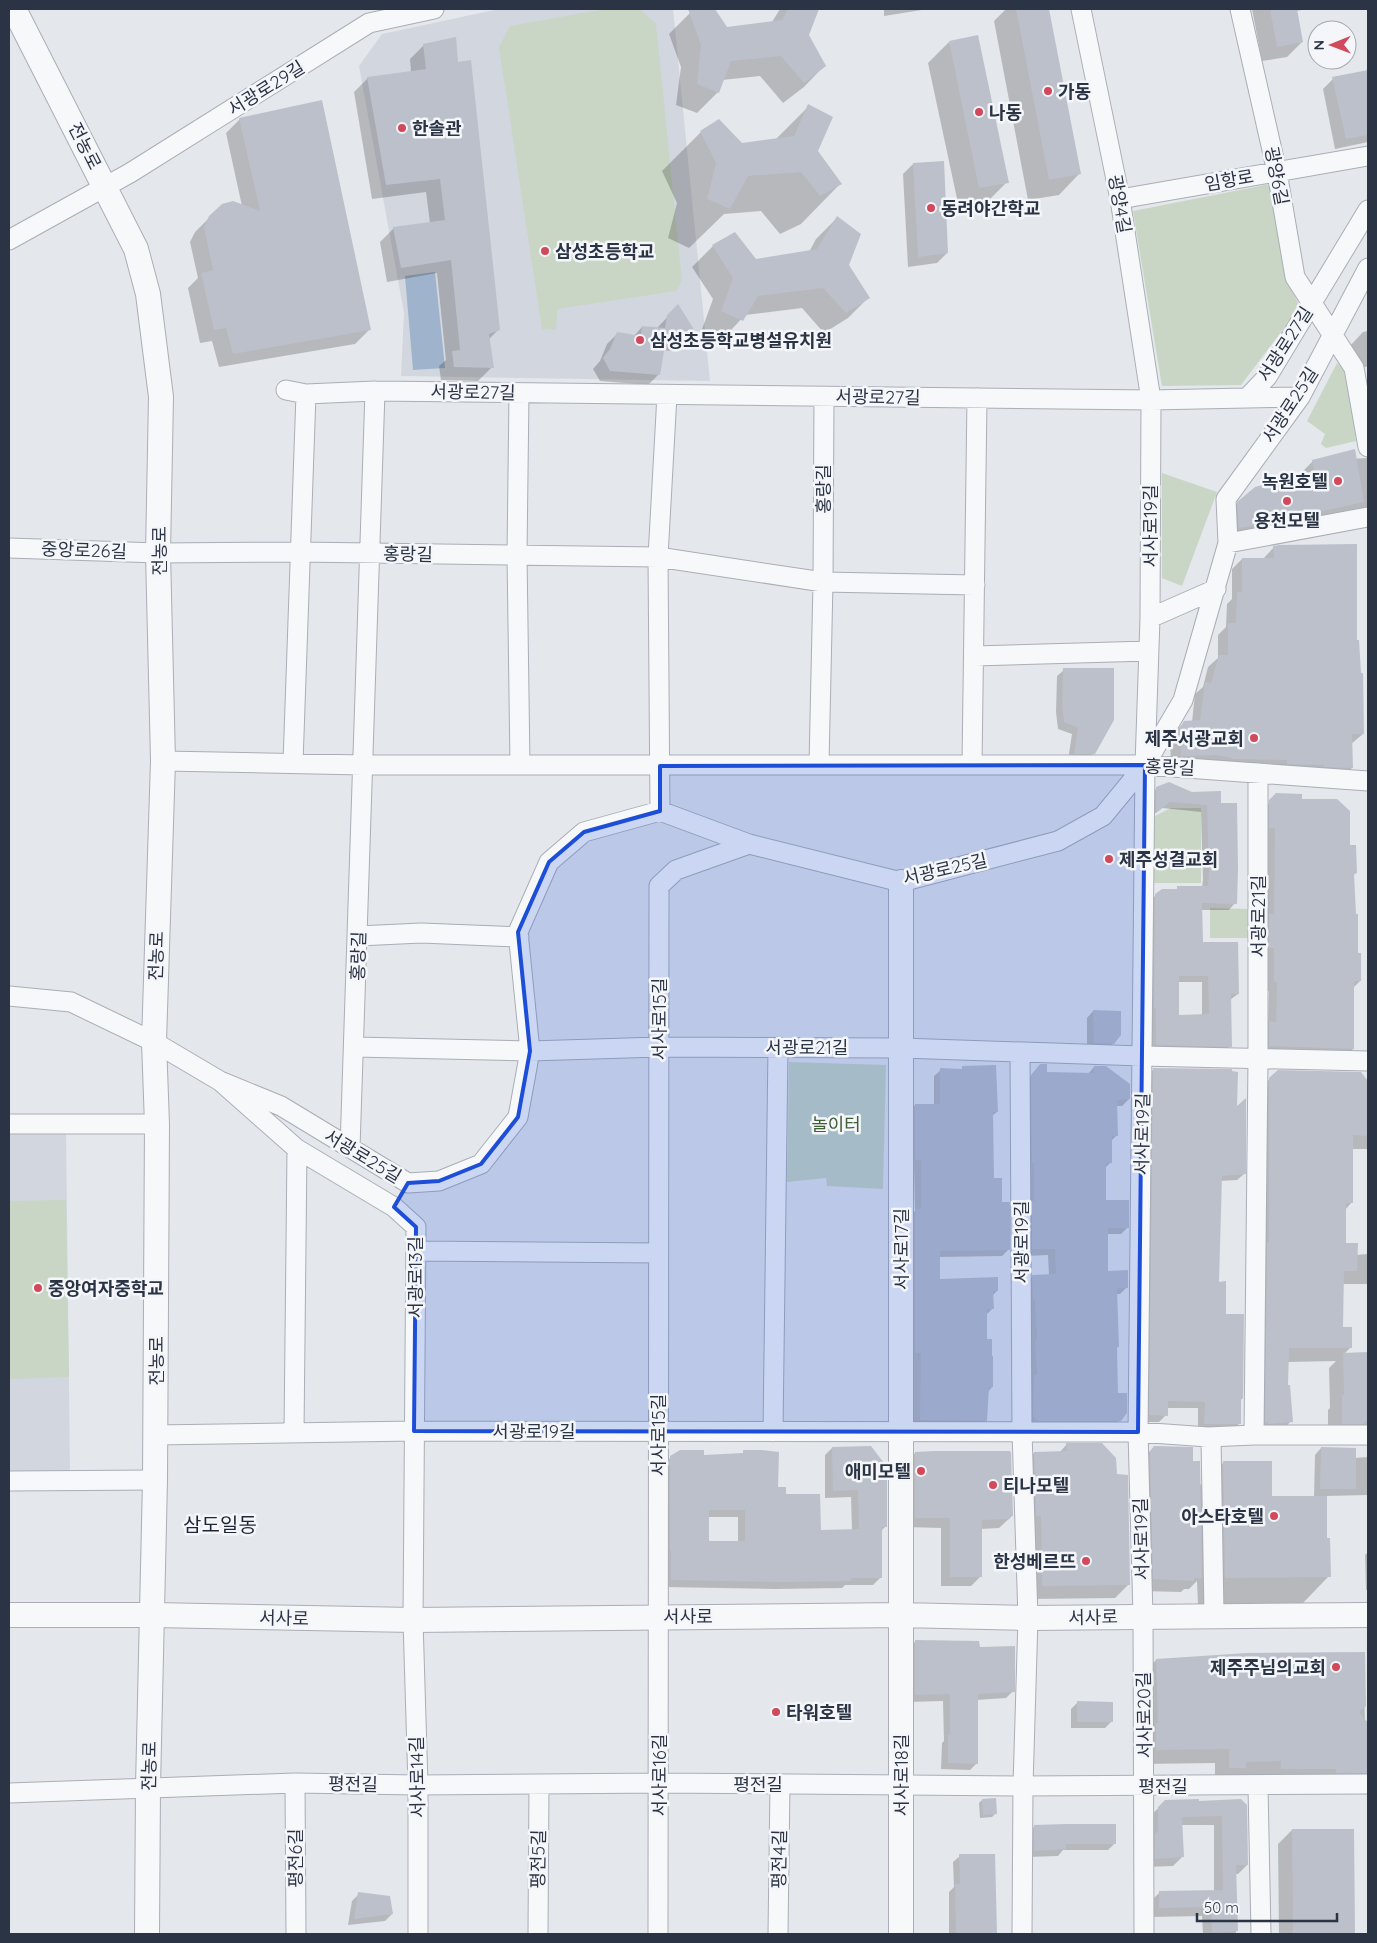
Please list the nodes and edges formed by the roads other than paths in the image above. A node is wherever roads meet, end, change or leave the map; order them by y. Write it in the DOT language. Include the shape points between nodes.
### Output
graph roads {
  1 [pos="14,9"];
  2 [pos="434,9"];
  3 [pos="1081,9"];
  4 [pos="1240,9"];
  5 [pos="1368,156"];
  6 [pos="1277,172"];
  7 [pos="105,186"];
  8 [pos="1120,199"];
  9 [pos="1368,210"];
  10 [pos="9,240"];
  11 [pos="1368,268"];
  12 [pos="1312,303"];
  13 [pos="1333,335"];
  14 [pos="286,390"];
  15 [pos="375,391"];
  16 [pos="519,393"];
  17 [pos="306,394"];
  18 [pos="667,394"];
  19 [pos="824,396"];
  20 [pos="1300,397"];
  21 [pos="977,398"];
  22 [pos="1247,398"];
  23 [pos="1151,400"];
  24 [pos="1368,447"];
  25 [pos="1368,517"];
  26 [pos="1228,543"];
  27 [pos="9,548"];
  28 [pos="300,552"];
  29 [pos="158,553"];
  30 [pos="369,553"];
  31 [pos="516,555"];
  32 [pos="658,557"];
  33 [pos="823,582"];
  34 [pos="975,585"];
  35 [pos="1216,589"];
  36 [pos="1150,618"];
  37 [pos="1149,652"];
  38 [pos="974,656"];
  39 [pos="162,761"];
  40 [pos="293,763"];
  41 [pos="363,764"];
  42 [pos="520,765"];
  43 [pos="819,765"];
  44 [pos="972,765"];
  45 [pos="1145,765"];
  46 [pos="660,766"];
  47 [pos="1258,773"];
  48 [pos="1368,781"];
  49 [pos="660,811"];
  50 [pos="748,844"];
  51 [pos="901,882"];
  52 [pos="358,936"];
  53 [pos="519,937"];
  54 [pos="9,996"];
  55 [pos="154,1042"];
  56 [pos="355,1047"];
  57 [pos="659,1047"];
  58 [pos="778,1047"];
  59 [pos="901,1048"];
  60 [pos="530,1051"];
  61 [pos="1020,1052"];
  62 [pos="1142,1056"];
  63 [pos="1258,1059"];
  64 [pos="1368,1061"];
  65 [pos="220,1081"];
  66 [pos="9,1124"];
  67 [pos="156,1124"];
  68 [pos="298,1148"];
  69 [pos="350,1148"];
  70 [pos="408,1183"];
  71 [pos="394,1207"];
  72 [pos="416,1251"];
  73 [pos="658,1253"];
  74 [pos="414,1431"];
  75 [pos="658,1432"];
  76 [pos="773,1432"];
  77 [pos="901,1432"];
  78 [pos="1022,1432"];
  79 [pos="1138,1432"];
  80 [pos="294,1433"];
  81 [pos="156,1435"];
  82 [pos="1254,1435"];
  83 [pos="1368,1435"];
  84 [pos="1211,1437"];
  85 [pos="155,1480"];
  86 [pos="9,1481"];
  87 [pos="9,1615"];
  88 [pos="153,1615"];
  89 [pos="901,1615"];
  90 [pos="1214,1615"];
  91 [pos="1368,1615"];
  92 [pos="1143,1616"];
  93 [pos="658,1617"];
  94 [pos="1028,1618"];
  95 [pos="414,1620"];
  96 [pos="295,1783"];
  97 [pos="659,1783"];
  98 [pos="539,1784"];
  99 [pos="780,1784"];
  100 [pos="1368,1784"];
  101 [pos="418,1785"];
  102 [pos="901,1786"];
  103 [pos="1023,1786"];
  104 [pos="1144,1786"];
  105 [pos="1258,1786"];
  106 [pos="148,1787"];
  107 [pos="9,1793"];
  108 [pos="147,1934"];
  109 [pos="296,1934"];
  110 [pos="418,1934"];
  111 [pos="538,1934"];
  112 [pos="658,1934"];
  113 [pos="778,1934"];
  114 [pos="901,1934"];
  115 [pos="1022,1934"];
  116 [pos="1144,1934"];
  117 [pos="1261,1934"];
  1 -- 7 [label="street, 전농로"];
  2 -- 7 [label="street, 서광로29길" via="370,23"];
  3 -- 8 [label="street, 광양4길"];
  4 -- 6 [label="street, 광양6길"];
  5 -- 6 [label="street, 임항로"];
  6 -- 8 [label="street, 임항로"];
  6 -- 12 [label="street, 광양6길" via="1295,278"];
  7 -- 10 [label="street, 서광로29길"];
  7 -- 29 [label="street, 전농로" via="136,249 148,294 162,397"];
  8 -- 23 [label="street, 광양4길"];
  9 -- 12 [label="street, 서광로27길"];
  11 -- 13 [label="street, 서광로25길"];
  12 -- 13 [label="street, 광양6길"];
  12 -- 22 [label="street, 서광로27길" via="1267,377"];
  13 -- 20 [label="street, 서광로25길"];
  13 -- 24 [label="street, 광양6길" via="1354,368"];
  14 -- 17 [label="street, 서광로27길"];
  15 -- 16 [label="street, 서광로27길"];
  15 -- 17 [label="street, 서광로27길"];
  15 -- 30 [label="street"];
  16 -- 18 [label="street, 서광로27길"];
  16 -- 31 [label="street"];
  17 -- 28 [label="street"];
  18 -- 19 [label="street, 서광로27길"];
  18 -- 32 [label="street"];
  19 -- 21 [label="street, 서광로27길"];
  19 -- 33 [label="street, 홍랑길"];
  20 -- 22 [label="street"];
  20 -- 26 [label="street, 서광로25길" via="1226,499"];
  21 -- 23 [label="street, 서광로27길"];
  21 -- 34 [label="street"];
  22 -- 23 [label="street, 서광로27길"];
  23 -- 36 [label="street, 서사로19길"];
  25 -- 26 [label="street"];
  26 -- 35 [label="street, 서광로25길"];
  27 -- 29 [label="street, 중앙로26길"];
  28 -- 29 [label="street, 홍랑길"];
  28 -- 30 [label="street, 홍랑길"];
  28 -- 40 [label="street"];
  29 -- 39 [label="street, 전농로"];
  30 -- 31 [label="street, 홍랑길"];
  30 -- 41 [label="street"];
  31 -- 32 [label="street, 홍랑길"];
  31 -- 42 [label="street"];
  32 -- 33 [label="street, 홍랑길"];
  32 -- 46 [label="street"];
  33 -- 34 [label="street, 홍랑길"];
  33 -- 43 [label="street, 홍랑길"];
  34 -- 38 [label="street"];
  35 -- 36 [label="street"];
  35 -- 45 [label="street, 서광로25길" via="1183,700"];
  36 -- 37 [label="street, 서사로19길"];
  37 -- 38 [label="street"];
  37 -- 45 [label="street, 서사로19길"];
  38 -- 44 [label="street"];
  39 -- 40 [label="street, 홍랑길"];
  39 -- 55 [label="street, 전농로"];
  40 -- 41 [label="street, 홍랑길"];
  41 -- 42 [label="street, 홍랑길"];
  41 -- 52 [label="street, 홍랑길"];
  42 -- 46 [label="street, 홍랑길"];
  43 -- 44 [label="street, 홍랑길"];
  43 -- 46 [label="street, 홍랑길"];
  44 -- 45 [label="street, 홍랑길"];
  45 -- 47 [label="street, 홍랑길"];
  45 -- 51 [label="street, 서광로25길" via="1102,816 1058,841"];
  45 -- 62 [label="street, 서사로19길"];
  46 -- 49 [label="street"];
  47 -- 48 [label="street, 홍랑길"];
  47 -- 63 [label="street, 서광로21길"];
  49 -- 50 [label="street, 서광로25길"];
  49 -- 53 [label="street, 서광로25길" via="584,832 549,862 518,932"];
  50 -- 51 [label="street, 서광로25길"];
  50 -- 57 [label="street, 서사로15길" via="676,870 658,886"];
  51 -- 59 [label="street, 서사로17길"];
  52 -- 53 [label="street" via="421,933"];
  52 -- 56 [label="street, 홍랑길"];
  53 -- 60 [label="street, 서광로25길"];
  54 -- 55 [label="street, 서광로13길" via="71,1002"];
  55 -- 65 [label="street, 서광로13길"];
  55 -- 67 [label="street, 전농로"];
  56 -- 60 [label="street, 서광로21길"];
  56 -- 69 [label="street, 홍랑길"];
  57 -- 58 [label="street, 서광로21길"];
  57 -- 60 [label="street, 서광로21길"];
  57 -- 73 [label="street, 서사로15길"];
  58 -- 59 [label="street, 서광로21길"];
  58 -- 76 [label="street"];
  59 -- 61 [label="street, 서광로21길"];
  59 -- 77 [label="street, 서사로17길"];
  60 -- 70 [label="street, 서광로25길" via="518,1117 481,1164 439,1181"];
  61 -- 62 [label="street, 서광로21길"];
  61 -- 78 [label="street, 서광로19길"];
  62 -- 63 [label="street, 서광로21길"];
  62 -- 79 [label="street, 서사로19길"];
  63 -- 64 [label="street, 서광로21길"];
  63 -- 82 [label="street"];
  65 -- 68 [label="street, 서광로13길"];
  65 -- 69 [label="street, 서광로25길" via="281,1106"];
  66 -- 67 [label="street"];
  67 -- 81 [label="street, 전농로"];
  68 -- 71 [label="street, 서광로13길"];
  68 -- 80 [label="street"];
  69 -- 70 [label="street, 서광로25길"];
  70 -- 71 [label="street"];
  71 -- 72 [label="street, 서광로13길" via="416,1227"];
  72 -- 73 [label="street"];
  72 -- 74 [label="street, 서광로13길"];
  73 -- 75 [label="street, 서사로15길"];
  74 -- 75 [label="street, 서광로19길"];
  74 -- 80 [label="street, 서광로19길"];
  74 -- 95 [label="street, 서광로13길"];
  75 -- 76 [label="street, 서광로19길"];
  75 -- 93 [label="street, 서사로15길"];
  76 -- 77 [label="street, 서광로19길"];
  77 -- 78 [label="street, 서광로19길"];
  77 -- 89 [label="street, 서사로17길"];
  78 -- 79 [label="street, 서광로19길"];
  78 -- 94 [label="street"];
  79 -- 84 [label="street, 서광로19길"];
  79 -- 92 [label="street, 서사로19길"];
  80 -- 81 [label="street, 서광로19길"];
  81 -- 85 [label="street, 전농로"];
  82 -- 83 [label="street, 서광로19길"];
  82 -- 84 [label="street, 서광로19길"];
  84 -- 90 [label="street"];
  85 -- 86 [label="street"];
  85 -- 88 [label="street, 전농로"];
  87 -- 88 [label="street, 서사로"];
  88 -- 95 [label="street, 서사로"];
  88 -- 106 [label="street, 전농로"];
  89 -- 93 [label="street, 서사로"];
  89 -- 94 [label="street, 서사로"];
  89 -- 102 [label="street, 서사로18길"];
  90 -- 91 [label="street, 서사로"];
  90 -- 92 [label="street, 서사로"];
  92 -- 94 [label="street, 서사로"];
  92 -- 104 [label="street, 서사로20길"];
  93 -- 95 [label="street, 서사로"];
  93 -- 97 [label="street, 서사로16길"];
  94 -- 103 [label="street"];
  95 -- 101 [label="street, 서사로14길"];
  96 -- 101 [label="street, 평전길"];
  96 -- 106 [label="street, 평전길"];
  96 -- 109 [label="street, 평전6길"];
  97 -- 98 [label="street, 평전길"];
  97 -- 99 [label="street, 평전길"];
  97 -- 112 [label="street, 서사로16길"];
  98 -- 101 [label="street, 평전길"];
  98 -- 111 [label="street, 평전5길"];
  99 -- 102 [label="street, 평전길"];
  99 -- 113 [label="street, 평전4길"];
  100 -- 105 [label="street, 평전길"];
  101 -- 110 [label="street, 서사로14길"];
  102 -- 103 [label="street, 평전길"];
  102 -- 114 [label="street, 서사로18길"];
  103 -- 104 [label="street, 평전길"];
  103 -- 115 [label="street"];
  104 -- 105 [label="street, 평전길"];
  104 -- 116 [label="street, 서사로20길"];
  105 -- 117 [label="street"];
  106 -- 107 [label="street, 평전길"];
  106 -- 108 [label="street, 전농로"];
}
